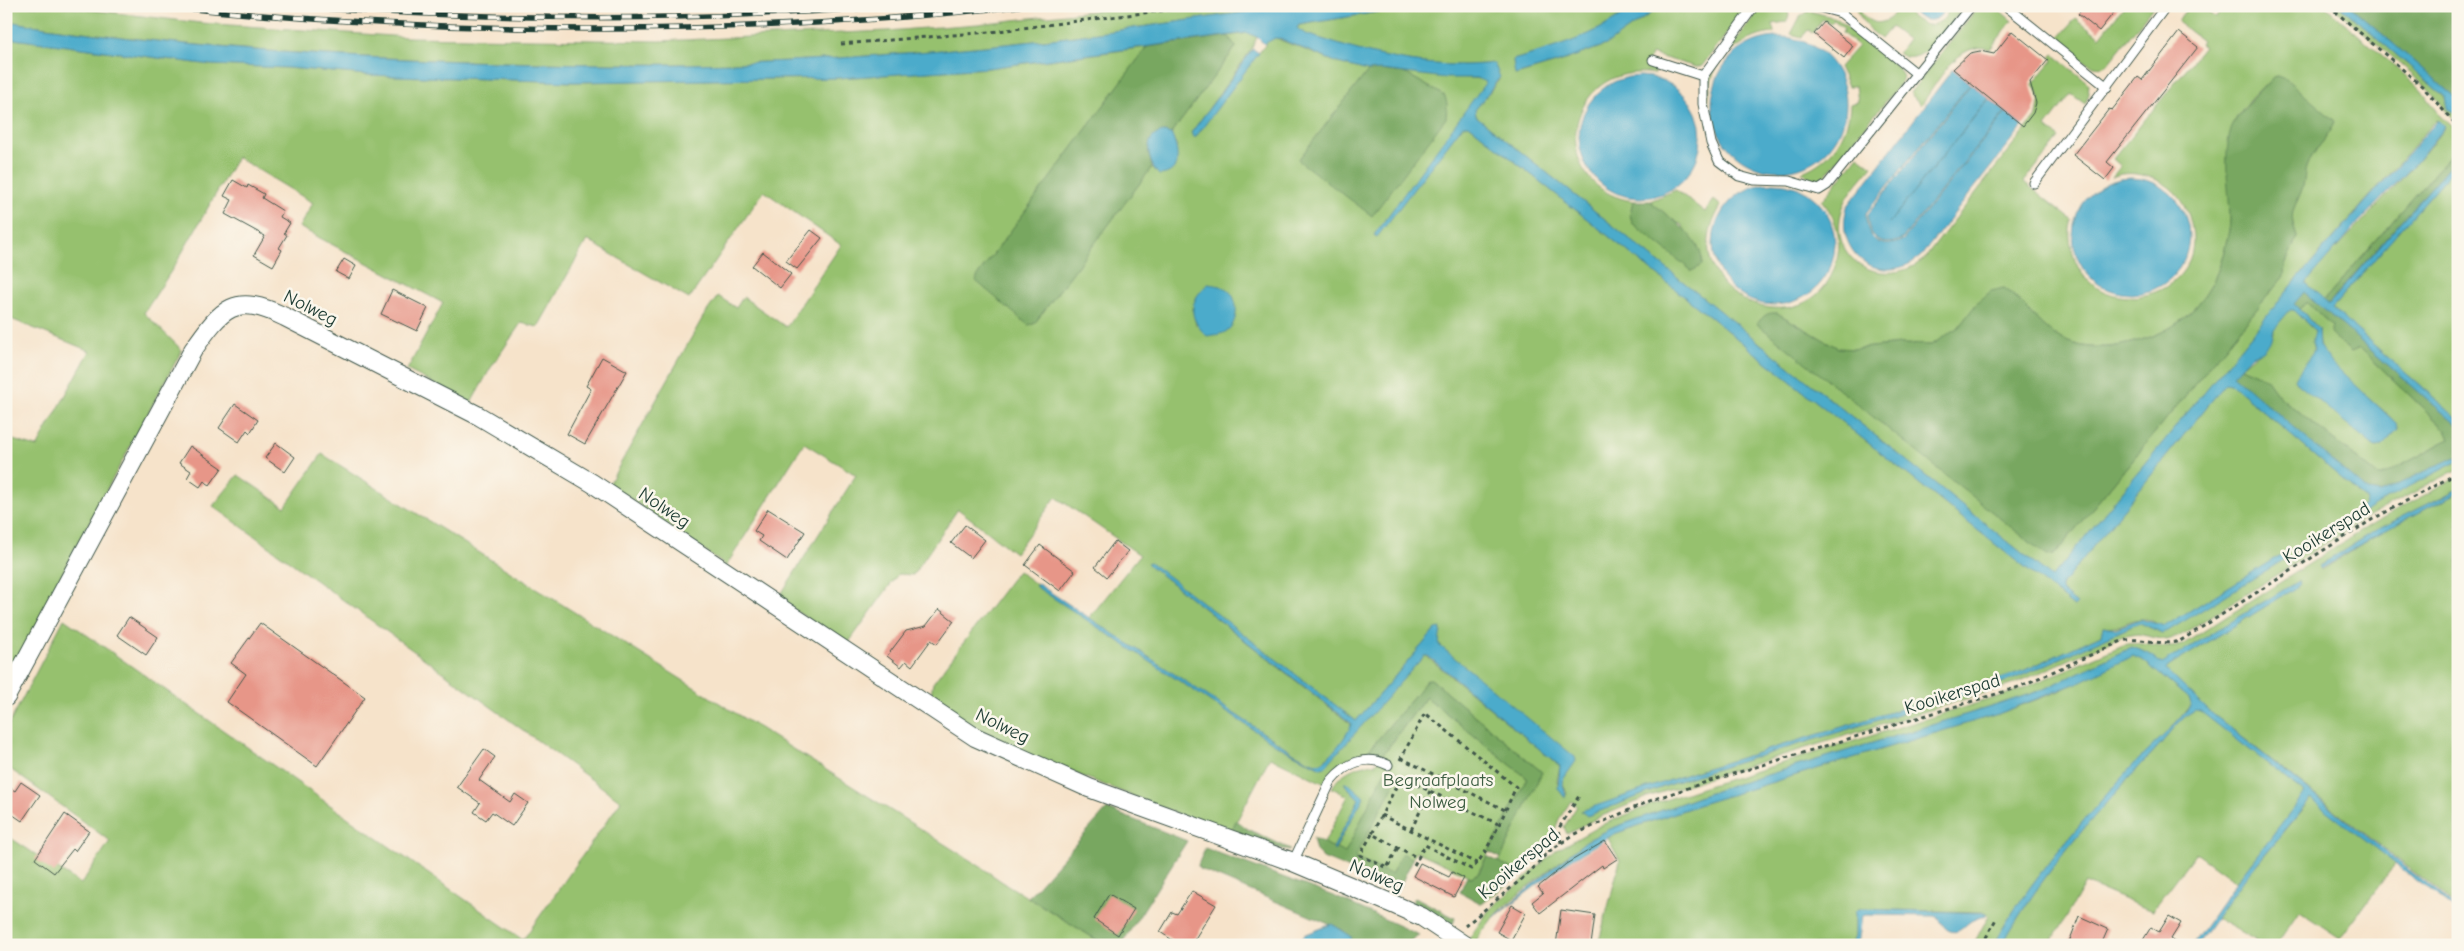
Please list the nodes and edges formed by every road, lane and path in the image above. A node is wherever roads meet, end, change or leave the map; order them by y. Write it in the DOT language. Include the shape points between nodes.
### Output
graph roads {
  1 [pos="1199,6"];
  2 [pos="1754,6"];
  3 [pos="1815,6"];
  4 [pos="1971,6"];
  5 [pos="2006,6"];
  6 [pos="2166,6"];
  7 [pos="2329,6"];
  8 [pos="1842,10"];
  9 [pos="841,44"];
  10 [pos="1653,60"];
  11 [pos="1917,74"];
  12 [pos="1703,76"];
  13 [pos="2107,87"];
  14 [pos="2458,127"];
  15 [pos="2034,183"];
  16 [pos="2458,473"];
  17 [pos="8,687"];
  18 [pos="1401,758"];
  19 [pos="1388,765"];
  20 [pos="1430,791"];
  21 [pos="1579,796"];
  22 [pos="1505,810"];
  23 [pos="1381,815"];
  24 [pos="1498,824"];
  25 [pos="1411,830"];
  26 [pos="1372,834"];
  27 [pos="1561,843"];
  28 [pos="1398,847"];
  29 [pos="1418,858"];
  30 [pos="1293,862"];
  31 [pos="1478,864"];
  32 [pos="1414,865"];
  33 [pos="1996,919"];
  34 [pos="1458,941"];
  35 [pos="1982,945"];
  1 -- 9 [label="path" via="1000,31"];
  2 -- 12 [label="lane"];
  3 -- 8 [label="lane"];
  4 -- 11 [label="lane"];
  5 -- 13 [label="lane"];
  6 -- 13 [label="lane"];
  7 -- 14 [label="path" via="2423,87"];
  8 -- 11 [label="lane"];
  10 -- 12 [label="lane"];
  11 -- 12 [label="lane" via="1827,185 1818,190 1789,181 1747,179 1724,166 1715,155 1706,123"];
  13 -- 15 [label="lane"];
  16 -- 27 [label="path, Kooikerspad" via="2365,523 2180,641 2166,644 2137,638 2122,641 2008,690 1652,800 1599,822"];
  17 -- 30 [label="street, Nolweg" via="194,350 217,318 227,310 254,304 479,416 584,478 974,737 1089,788"];
  18 -- 19 [label="path" via="1394,765"];
  18 -- 22 [label="path"];
  18 -- 22 [label="path" via="1425,713 1516,788"];
  19 -- 30 [label="lane" via="1370,758 1355,762 1338,773 1331,781"];
  20 -- 23 [label="path" via="1402,777"];
  20 -- 24 [label="path"];
  20 -- 25 [label="path"];
  21 -- 27 [label="path" via="1559,828"];
  22 -- 24 [label="path"];
  23 -- 25 [label="path"];
  23 -- 26 [label="path"];
  24 -- 31 [label="path"];
  25 -- 31 [label="path"];
  26 -- 28 [label="path"];
  26 -- 28 [label="path" via="1360,855 1387,868"];
  27 -- 34 [label="path, Kooikerspad"];
  28 -- 29 [label="path"];
  29 -- 31 [label="path" via="1425,845 1471,869"];
  29 -- 32 [label="path"];
  30 -- 34 [label="street, Nolweg" via="1413,913"];
  33 -- 35 [label="path"];
}
